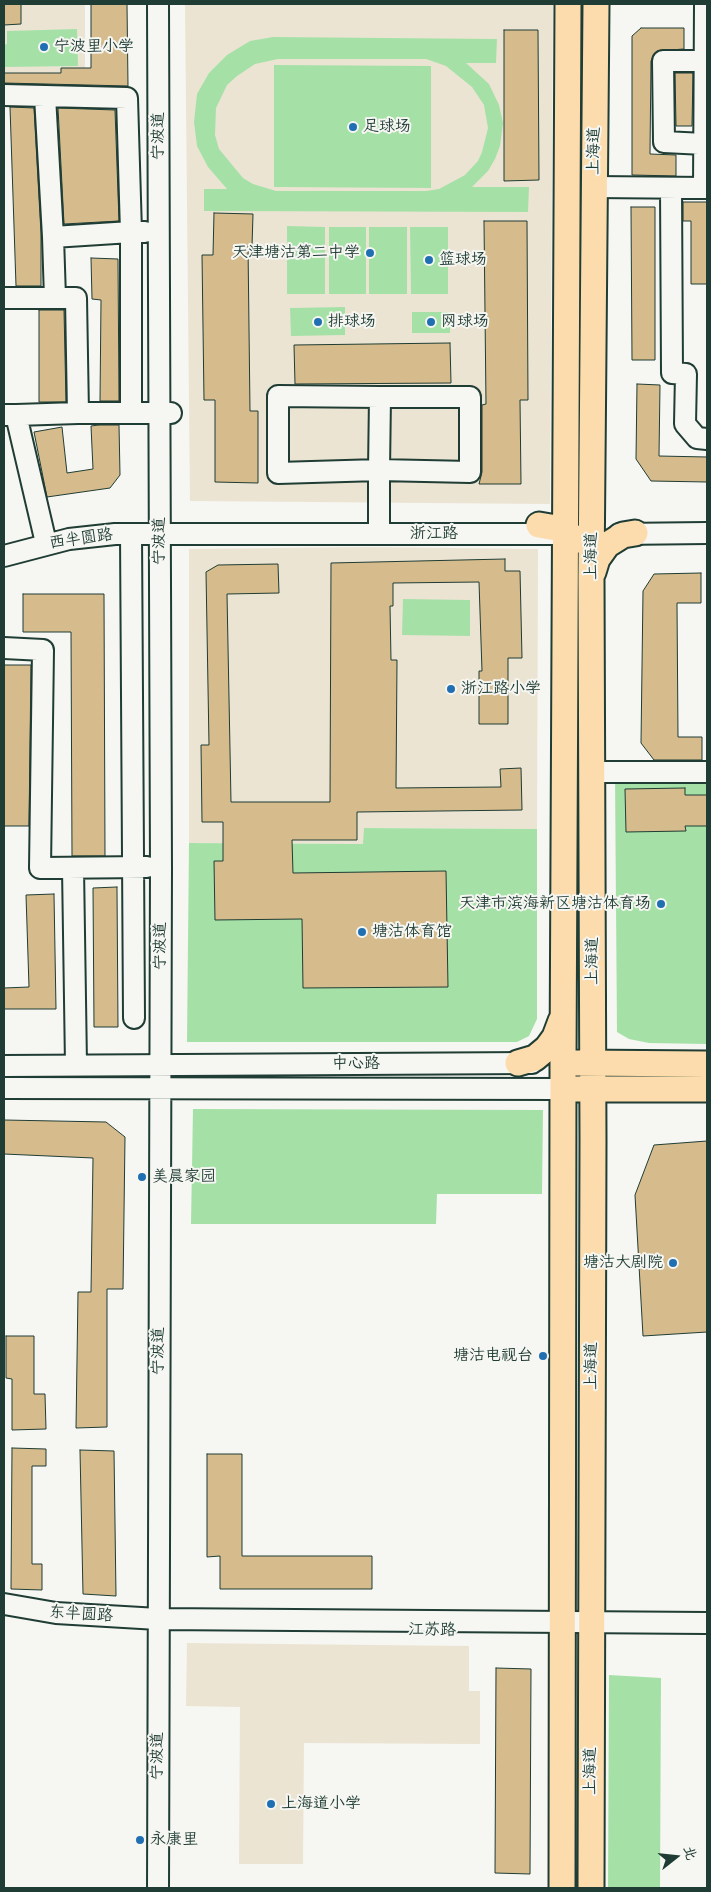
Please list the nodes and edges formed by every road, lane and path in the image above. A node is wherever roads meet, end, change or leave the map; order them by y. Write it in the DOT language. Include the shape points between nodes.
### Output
graph roads {
  1 [pos="158,4"];
  2 [pos="171,4"];
  3 [pos="568,4"];
  4 [pos="596,4"];
  5 [pos="705,4"];
  6 [pos="706,62"];
  7 [pos="4,95"];
  8 [pos="45,96"];
  9 [pos="704,144"];
  10 [pos="594,187"];
  11 [pos="671,188"];
  12 [pos="705,188"];
  13 [pos="166,231"];
  14 [pos="131,232"];
  15 [pos="53,237"];
  16 [pos="4,298"];
  17 [pos="55,298"];
  18 [pos="380,397"];
  19 [pos="131,413"];
  20 [pos="166,413"];
  21 [pos="78,414"];
  22 [pos="10,415"];
  23 [pos="707,439"];
  24 [pos="379,470"];
  25 [pos="539,525"];
  26 [pos="707,525"];
  27 [pos="379,529"];
  28 [pos="634,529"];
  29 [pos="166,530"];
  30 [pos="579,531"];
  31 [pos="707,533"];
  32 [pos="131,534"];
  33 [pos="45,538"];
  34 [pos="4,545"];
  35 [pos="4,556"];
  36 [pos="592,577"];
  37 [pos="4,648"];
  38 [pos="592,772"];
  39 [pos="707,772"];
  40 [pos="133,867"];
  41 [pos="161,867"];
  42 [pos="73,868"];
  43 [pos="563,1008"];
  44 [pos="593,1009"];
  45 [pos="134,1018"];
  46 [pos="518,1063"];
  47 [pos="652,1063"];
  48 [pos="707,1064"];
  49 [pos="76,1065"];
  50 [pos="4,1066"];
  51 [pos="166,1066"];
  52 [pos="586,1076"];
  53 [pos="166,1087"];
  54 [pos="4,1088"];
  55 [pos="653,1089"];
  56 [pos="707,1089"];
  57 [pos="593,1140"];
  58 [pos="4,1604"];
  59 [pos="4,1615"];
  60 [pos="163,1623"];
  61 [pos="707,1623"];
  62 [pos="562,1627"];
  63 [pos="592,1627"];
  64 [pos="707,1632"];
  65 [pos="158,1888"];
  66 [pos="167,1888"];
  67 [pos="562,1888"];
  68 [pos="591,1888"];
  1 -- 13 [label="street, 宁波道"];
  2 -- 13 [label="street, 宁波道"];
  3 -- 30 [label="main road, 上海道"];
  4 -- 10 [label="main road, 上海道"];
  5 -- 6 [label="street"];
  6 -- 9 [label="street"];
  6 -- 9 [label="street" via="663,61 664,142"];
  7 -- 8 [label="street"];
  8 -- 14 [label="street" via="127,98"];
  8 -- 15 [label="street"];
  9 -- 12 [label="street"];
  10 -- 11 [label="street"];
  10 -- 30 [label="main road, 上海道"];
  11 -- 12 [label="street"];
  11 -- 23 [label="street" via="672,373 686,374 685,424 697,438"];
  13 -- 14 [label="street"];
  13 -- 20 [label="street, 宁波道"];
  14 -- 15 [label="street"];
  14 -- 19 [label="street"];
  15 -- 17 [label="street"];
  16 -- 17 [label="street"];
  17 -- 21 [label="street" via="76,298"];
  18 -- 24 [label="street"];
  18 -- 24 [label="street" via="470,397 470,472"];
  18 -- 24 [label="street" via="278,396 278,472"];
  19 -- 20 [label="street"];
  19 -- 21 [label="street"];
  20 -- 29 [label="street, 宁波道"];
  21 -- 22 [label="street"];
  22 -- 33 [label="street"];
  24 -- 27 [label="street"];
  25 -- 27 [label="street, 浙江路"];
  25 -- 30 [label="main road" via="558,518"];
  26 -- 28 [label="street, 浙江路"];
  27 -- 29 [label="street, 浙江路"];
  27 -- 30 [label="street, 浙江路"];
  28 -- 30 [label="street, 浙江路"];
  28 -- 31 [label="street, 浙江路"];
  28 -- 36 [label="main road" via="607,545 597,559"];
  29 -- 32 [label="street, 西半圆路"];
  29 -- 33 [label="street, 西半圆路" via="98,525"];
  29 -- 41 [label="street, 宁波道"];
  29 -- 51 [label="street, 宁波道"];
  30 -- 36 [label="main road, 上海道"];
  30 -- 43 [label="main road, 上海道" via="565,583"];
  32 -- 33 [label="street, 西半圆路"];
  32 -- 40 [label="street"];
  33 -- 34 [label="street, 西半圆路"];
  33 -- 35 [label="street, 西半圆路"];
  36 -- 38 [label="main road, 上海道"];
  37 -- 42 [label="street" via="42,650 40,868"];
  38 -- 39 [label="street"];
  38 -- 44 [label="main road, 上海道"];
  40 -- 41 [label="street"];
  40 -- 42 [label="street"];
  40 -- 45 [label="street"];
  41 -- 51 [label="street, 宁波道"];
  42 -- 49 [label="street"];
  43 -- 46 [label="main road" via="552,1043 535,1058"];
  43 -- 52 [label="main road, 上海道"];
  44 -- 47 [label="main road" via="602,1043 611,1053"];
  44 -- 52 [label="main road, 上海道"];
  46 -- 51 [label="street, 中心路"];
  46 -- 52 [label="street, 中心路"];
  47 -- 48 [label="main road, 中心路"];
  47 -- 52 [label="main road, 中心路"];
  49 -- 50 [label="street, 中心路"];
  49 -- 51 [label="street, 中心路"];
  51 -- 53 [label="street, 宁波道"];
  52 -- 53 [label="street, 中心路"];
  52 -- 55 [label="main road, 中心路"];
  52 -- 57 [label="main road, 上海道"];
  52 -- 62 [label="main road, 上海道" via="563,1142"];
  53 -- 54 [label="street, 中心路"];
  53 -- 60 [label="street, 宁波道"];
  55 -- 56 [label="main road, 中心路"];
  55 -- 57 [label="main road" via="621,1098 609,1106 598,1122"];
  57 -- 63 [label="main road, 上海道"];
  58 -- 60 [label="street, 东半圆路" via="56,1613"];
  59 -- 60 [label="street, 东半圆路" via="74,1624"];
  60 -- 62 [label="street, 江苏路"];
  60 -- 65 [label="street, 宁波道"];
  60 -- 66 [label="street, 宁波道"];
  61 -- 63 [label="street, 江苏路"];
  62 -- 63 [label="street, 江苏路"];
  62 -- 67 [label="main road, 上海道"];
  63 -- 64 [label="street, 江苏路"];
  63 -- 68 [label="main road, 上海道"];
}
